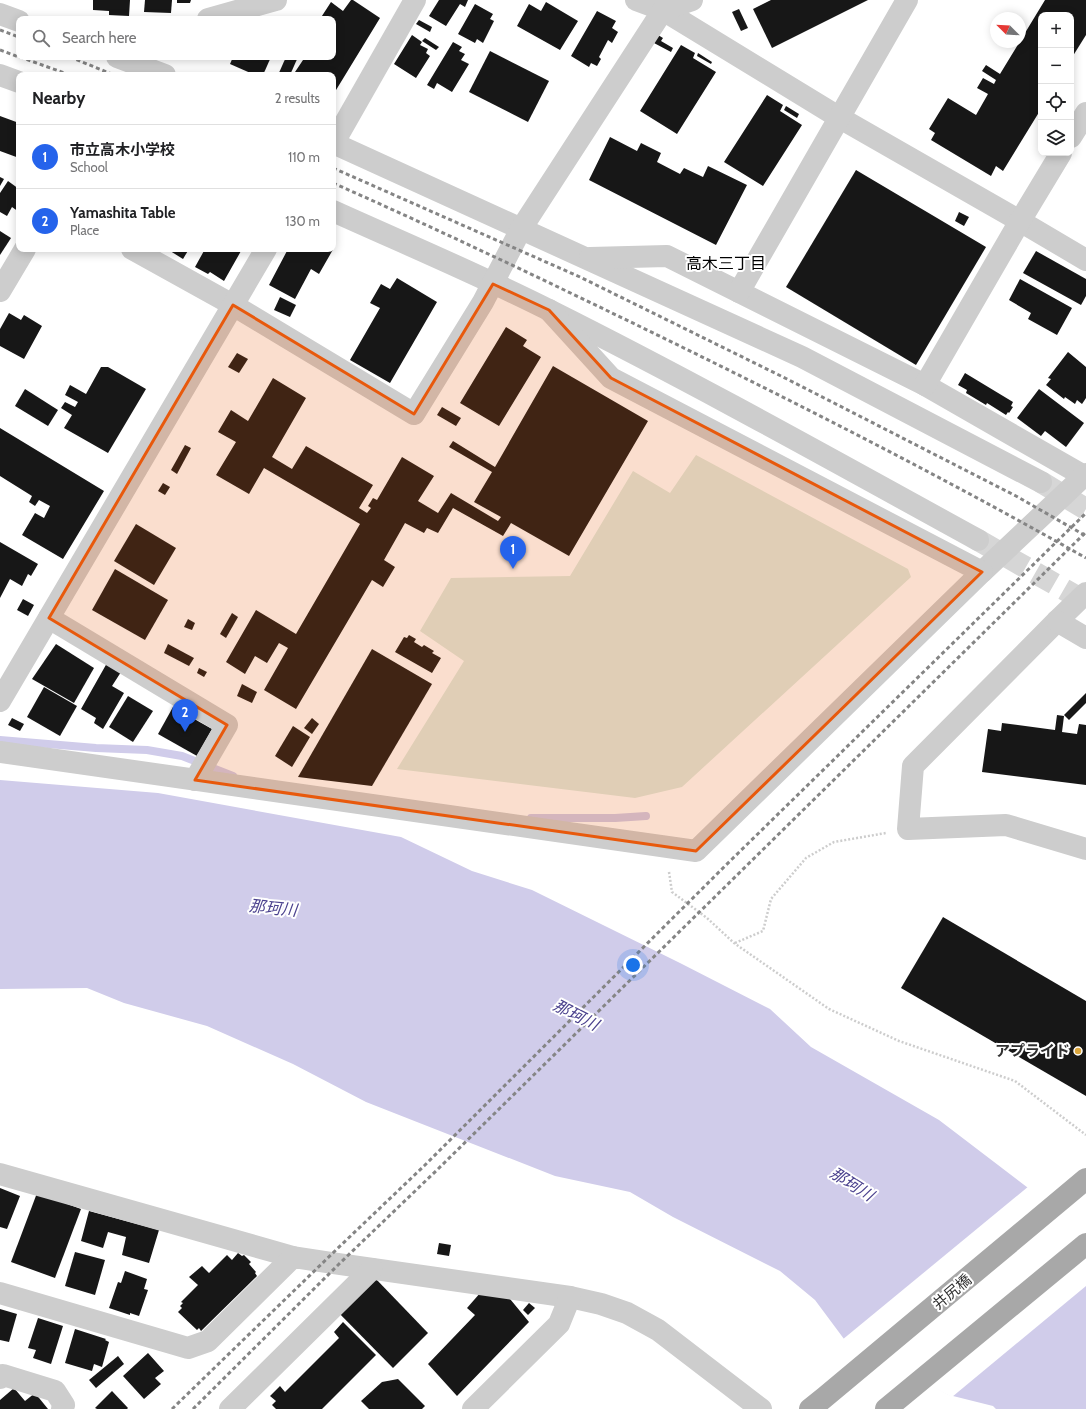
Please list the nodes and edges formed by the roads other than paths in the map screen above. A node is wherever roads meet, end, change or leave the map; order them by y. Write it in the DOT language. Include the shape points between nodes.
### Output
graph roads {
  1 [pos="276,0"];
  2 [pos="415,0"];
  3 [pos="636,0"];
  4 [pos="692,0"];
  5 [pos="907,0"];
  6 [pos="663,10"];
  7 [pos="0,14"];
  8 [pos="219,16"];
  9 [pos="16,20"];
  10 [pos="125,60"];
  11 [pos="157,72"];
  12 [pos="0,75"];
  13 [pos="16,81"];
  14 [pos="1086,113"];
  15 [pos="840,118"];
  16 [pos="1074,132"];
  17 [pos="336,138"];
  18 [pos="336,144"];
  19 [pos="1059,156"];
  20 [pos="336,212"];
  21 [pos="1020,221"];
  22 [pos="521,229"];
  23 [pos="23,252"];
  24 [pos="137,252"];
  25 [pos="264,252"];
  26 [pos="585,258"];
  27 [pos="1086,260"];
  28 [pos="493,284"];
  29 [pos="0,290"];
  30 [pos="738,292"];
  31 [pos="233,305"];
  32 [pos="549,310"];
  33 [pos="925,385"];
  34 [pos="1085,475"];
  35 [pos="1041,482"];
  36 [pos="978,540"];
  37 [pos="982,572"];
  38 [pos="1086,594"];
  39 [pos="49,618"];
  40 [pos="1057,621"];
  41 [pos="1086,638"];
  42 [pos="0,701"];
  43 [pos="0,752"];
  44 [pos="195,780"];
  45 [pos="1086,849"];
  46 [pos="0,1174"];
  47 [pos="1082,1183"];
  48 [pos="1086,1244"];
  49 [pos="293,1257"];
  50 [pos="372,1268"];
  51 [pos="0,1292"];
  52 [pos="570,1296"];
  53 [pos="0,1378"];
  54 [pos="817,1403"];
  55 [pos="62,1409"];
  56 [pos="230,1409"];
  57 [pos="474,1409"];
  58 [pos="760,1409"];
  59 [pos="886,1409"];
  1 -- 8 [label="street"];
  2 -- 17 [label="street"];
  3 -- 6 [label="street"];
  4 -- 6 [label="street"];
  5 -- 15 [label="street"];
  6 -- 15 [label="street"];
  6 -- 22 [label="street"];
  7 -- 9 [label="street"];
  10 -- 11 [label="street"];
  12 -- 13 [label="street"];
  14 -- 16 [label="street"];
  15 -- 21 [label="street"];
  15 -- 30 [label="street"];
  18 -- 22 [label="street"];
  19 -- 21 [label="street"];
  20 -- 28 [label="street"];
  21 -- 27 [label="street"];
  21 -- 33 [label="street"];
  22 -- 26 [label="street"];
  22 -- 28 [label="street"];
  23 -- 29 [label="street"];
  24 -- 31 [label="street"];
  25 -- 31 [label="street"];
  26 -- 30 [label="street" via="667,256"];
  26 -- 35 [label="street" via="802,357"];
  28 -- 31 [label="street" via="414,414"];
  28 -- 32 [label="street"];
  30 -- 33 [label="street"];
  31 -- 39 [label="street"];
  32 -- 36 [label="street" via="670,372"];
  32 -- 37 [label="street" via="611,378"];
  33 -- 34 [label="street"];
  34 -- 37 [label="street"];
  37 -- 44 [label="street" via="696,851"];
  38 -- 40 [label="street"];
  39 -- 42 [label="street"];
  39 -- 44 [label="street" via="227,725"];
  40 -- 41 [label="street"];
  40 -- 45 [label="street" via="913,766 908,829 1006,825"];
  43 -- 44 [label="street"];
  46 -- 49 [label="street"];
  47 -- 54 [label="main road, 井尻橋"];
  48 -- 59 [label="main road"];
  49 -- 50 [label="street"];
  49 -- 51 [label="street" via="208,1341 188,1348"];
  50 -- 52 [label="street"];
  50 -- 56 [label="street"];
  52 -- 57 [label="street" via="559,1324"];
  52 -- 58 [label="street" via="626,1313 658,1330"];
  53 -- 55 [label="street" via="3,1375 55,1391 64,1405"];
}
